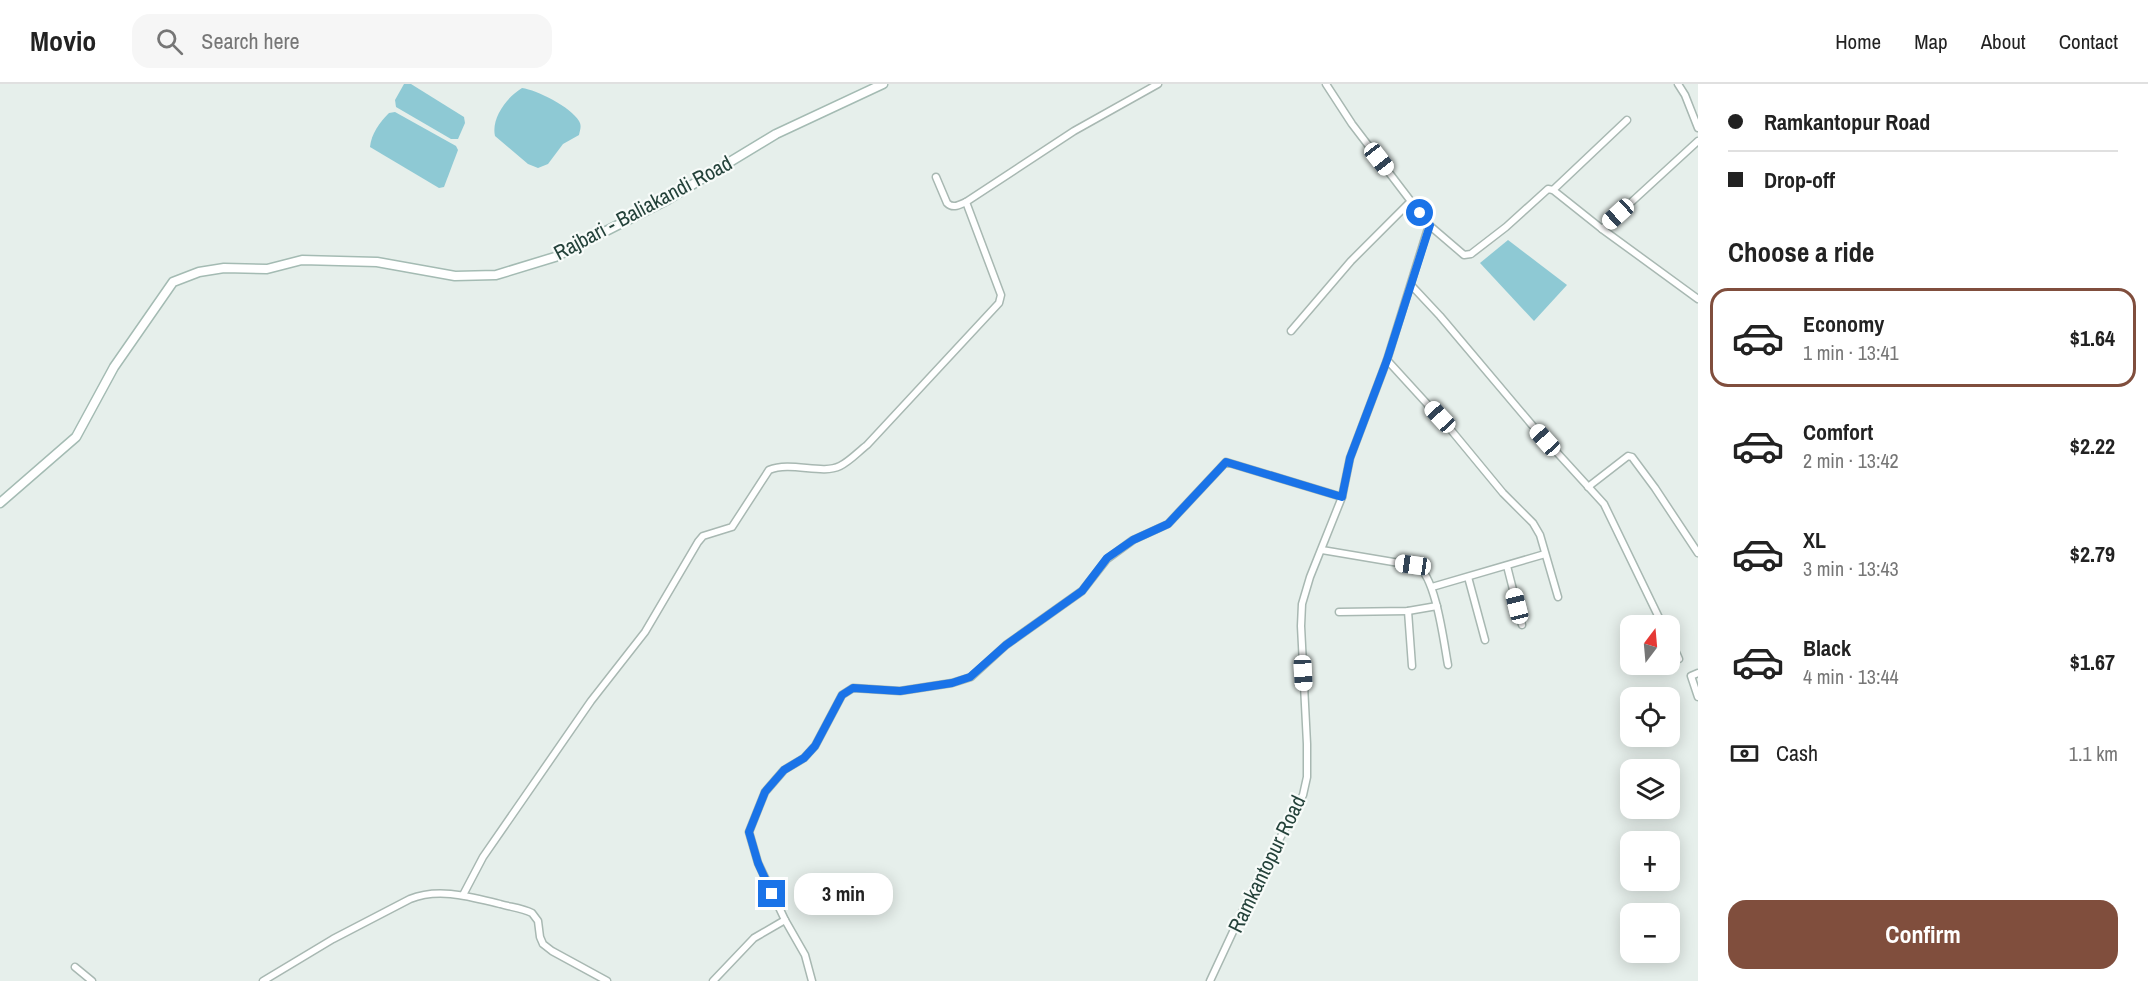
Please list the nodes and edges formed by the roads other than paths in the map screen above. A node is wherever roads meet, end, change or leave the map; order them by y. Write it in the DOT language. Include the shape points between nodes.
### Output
graph roads {
  1 [pos="883,84"];
  2 [pos="1158,84"];
  3 [pos="1326,84"];
  4 [pos="1678,84"];
  5 [pos="1627,120"];
  6 [pos="1698,128"];
  7 [pos="1698,141"];
  8 [pos="936,177"];
  9 [pos="1552,190"];
  10 [pos="1412,201"];
  11 [pos="966,202"];
  12 [pos="1430,225"];
  13 [pos="1602,229"];
  14 [pos="1411,285"];
  15 [pos="1697,297"];
  16 [pos="1291,330"];
  17 [pos="1387,360"];
  18 [pos="1588,487"];
  19 [pos="1342,497"];
  20 [pos="0,503"];
  21 [pos="1695,541"];
  22 [pos="1322,550"];
  23 [pos="1698,553"];
  24 [pos="1545,554"];
  25 [pos="1507,566"];
  26 [pos="1468,577"];
  27 [pos="1432,587"];
  28 [pos="1558,597"];
  29 [pos="1437,606"];
  30 [pos="1408,611"];
  31 [pos="1339,612"];
  32 [pos="1658,615"];
  33 [pos="1522,625"];
  34 [pos="1485,640"];
  35 [pos="1448,665"];
  36 [pos="1412,666"];
  37 [pos="1698,673"];
  38 [pos="1698,697"];
  39 [pos="463,895"];
  40 [pos="784,920"];
  41 [pos="75,967"];
  42 [pos="92,981"];
  43 [pos="263,981"];
  44 [pos="607,981"];
  45 [pos="712,981"];
  46 [pos="812,981"];
  47 [pos="1210,981"];
  1 -- 20 [label="main road, Rajbari - Baliakandi Road" via="776,134 667,200 555,257 496,275 455,276 378,262 302,260 267,269 224,267 173,282 114,367 76,437"];
  2 -- 11 [label="street" via="1074,131"];
  3 -- 10 [label="street"];
  4 -- 6 [label="street"];
  5 -- 9 [label="street"];
  7 -- 13 [label="street"];
  8 -- 11 [label="street" via="950,206"];
  9 -- 12 [label="street" via="1544,191 1469,255 1464,255"];
  9 -- 13 [label="street"];
  10 -- 12 [label="street"];
  10 -- 16 [label="street" via="1351,261"];
  11 -- 39 [label="street" via="1001,295 999,303 867,445 839,466 784,466 769,470 732,527 704,536 698,542 645,632 591,701 483,857"];
  12 -- 14 [label="street, Ramkantopur Road"];
  13 -- 15 [label="street"];
  14 -- 17 [label="street, Ramkantopur Road"];
  14 -- 18 [label="street"];
  17 -- 19 [label="street, Ramkantopur Road" via="1350,458"];
  17 -- 24 [label="street" via="1533,523"];
  18 -- 21 [label="street" via="1628,456 1632,457"];
  18 -- 32 [label="street" via="1604,504"];
  19 -- 22 [label="street, Ramkantopur Road"];
  19 -- 40 [label="street" via="1226,462 1168,524 1133,540 1107,558 1082,591 1006,645 970,677 911,689 847,691 815,746 784,770 765,792 749,832 758,863"];
  21 -- 23 [label="street"];
  22 -- 27 [label="street" via="1417,566"];
  22 -- 47 [label="street, Ramkantopur Road" via="1302,604 1307,744 1303,795"];
  24 -- 25 [label="street"];
  24 -- 28 [label="street"];
  25 -- 26 [label="street"];
  25 -- 33 [label="street"];
  26 -- 27 [label="street"];
  26 -- 34 [label="street"];
  27 -- 29 [label="street"];
  29 -- 30 [label="street"];
  29 -- 35 [label="street"];
  30 -- 31 [label="street"];
  30 -- 36 [label="street"];
  37 -- 38 [label="street" via="1691,676"];
  39 -- 43 [label="street" via="419,895"];
  39 -- 44 [label="street" via="532,913 543,944"];
  40 -- 45 [label="street" via="754,938"];
  40 -- 46 [label="street" via="805,955"];
  41 -- 42 [label="street"];
}
